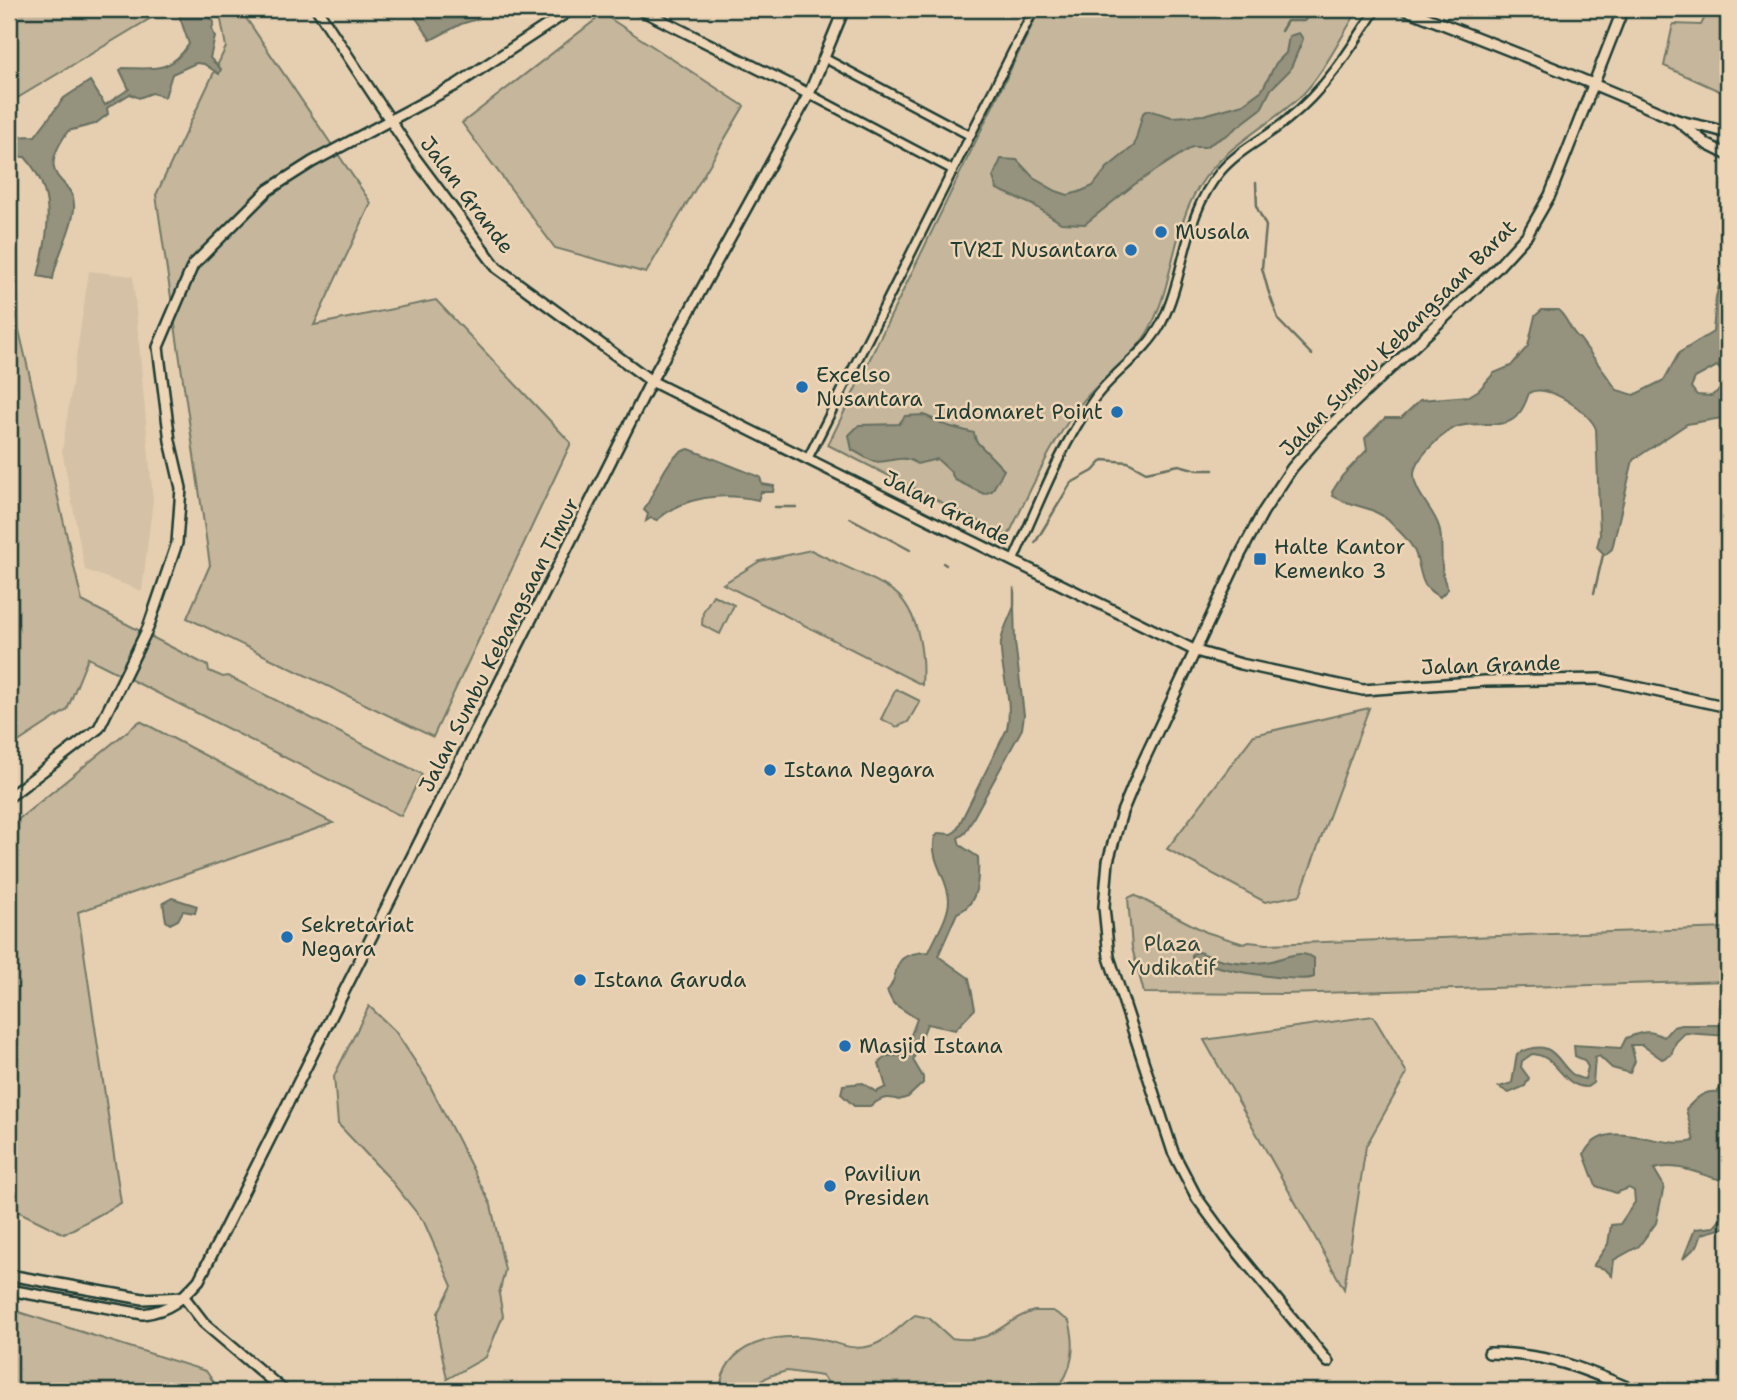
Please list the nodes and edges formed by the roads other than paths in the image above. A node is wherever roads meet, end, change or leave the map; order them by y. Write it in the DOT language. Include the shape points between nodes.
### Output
graph roads {
  1 [pos="317,9"];
  2 [pos="572,9"];
  3 [pos="639,9"];
  4 [pos="844,9"];
  5 [pos="1034,9"];
  6 [pos="1376,9"];
  7 [pos="1404,9"];
  8 [pos="1623,9"];
  9 [pos="826,59"];
  10 [pos="1594,82"];
  11 [pos="809,94"];
  12 [pos="391,120"];
  13 [pos="1676,120"];
  14 [pos="1728,134"];
  15 [pos="969,135"];
  16 [pos="1728,155"];
  17 [pos="951,169"];
  18 [pos="651,381"];
  19 [pos="808,458"];
  20 [pos="1013,561"];
  21 [pos="1196,651"];
  22 [pos="1728,707"];
  23 [pos="9,797"];
  24 [pos="9,1275"];
  25 [pos="9,1290"];
  26 [pos="184,1297"];
  27 [pos="1489,1353"];
  28 [pos="1328,1362"];
  29 [pos="284,1391"];
  30 [pos="1636,1391"];
  1 -- 12 [label="street, Jalan Grande"];
  2 -- 12 [label="street" via="456,85"];
  3 -- 11 [label="street"];
  4 -- 9 [label="street, Jalan Sumbu Kebangsaan Timur"];
  5 -- 15 [label="street"];
  6 -- 20 [label="street" via="1336,72 1313,97 1239,154 1207,189 1160,325 1084,415"];
  7 -- 10 [label="street"];
  8 -- 10 [label="street, Jalan Sumbu Kebangsaan Barat"];
  9 -- 11 [label="street, Jalan Sumbu Kebangsaan Timur"];
  9 -- 15 [label="street"];
  10 -- 13 [label="street"];
  10 -- 21 [label="street, Jalan Sumbu Kebangsaan Barat" via="1550,195 1527,235 1325,430 1292,468 1240,555"];
  11 -- 17 [label="street"];
  11 -- 18 [label="street, Jalan Sumbu Kebangsaan Timur"];
  12 -- 18 [label="street, Jalan Grande" via="497,268"];
  12 -- 23 [label="street" via="268,190 193,265 158,347 181,488 177,543 148,628 99,728"];
  13 -- 14 [label="street"];
  13 -- 16 [label="street"];
  15 -- 17 [label="street"];
  17 -- 19 [label="street"];
  18 -- 19 [label="street, Jalan Grande"];
  18 -- 26 [label="street, Jalan Sumbu Kebangsaan Timur" via="264,1155 204,1272"];
  19 -- 20 [label="street, Jalan Grande"];
  20 -- 21 [label="street, Jalan Grande"];
  21 -- 22 [label="street, Jalan Grande" via="1363,690 1600,679"];
  21 -- 28 [label="street, Jalan Sumbu Kebangsaan Barat" via="1142,764 1108,860 1104,907 1109,957 1173,1152 1197,1198"];
  24 -- 26 [label="street" via="123,1296"];
  25 -- 26 [label="street" via="143,1314 164,1312"];
  26 -- 29 [label="street" via="204,1323"];
  27 -- 30 [label="street" via="1570,1363"];
}
